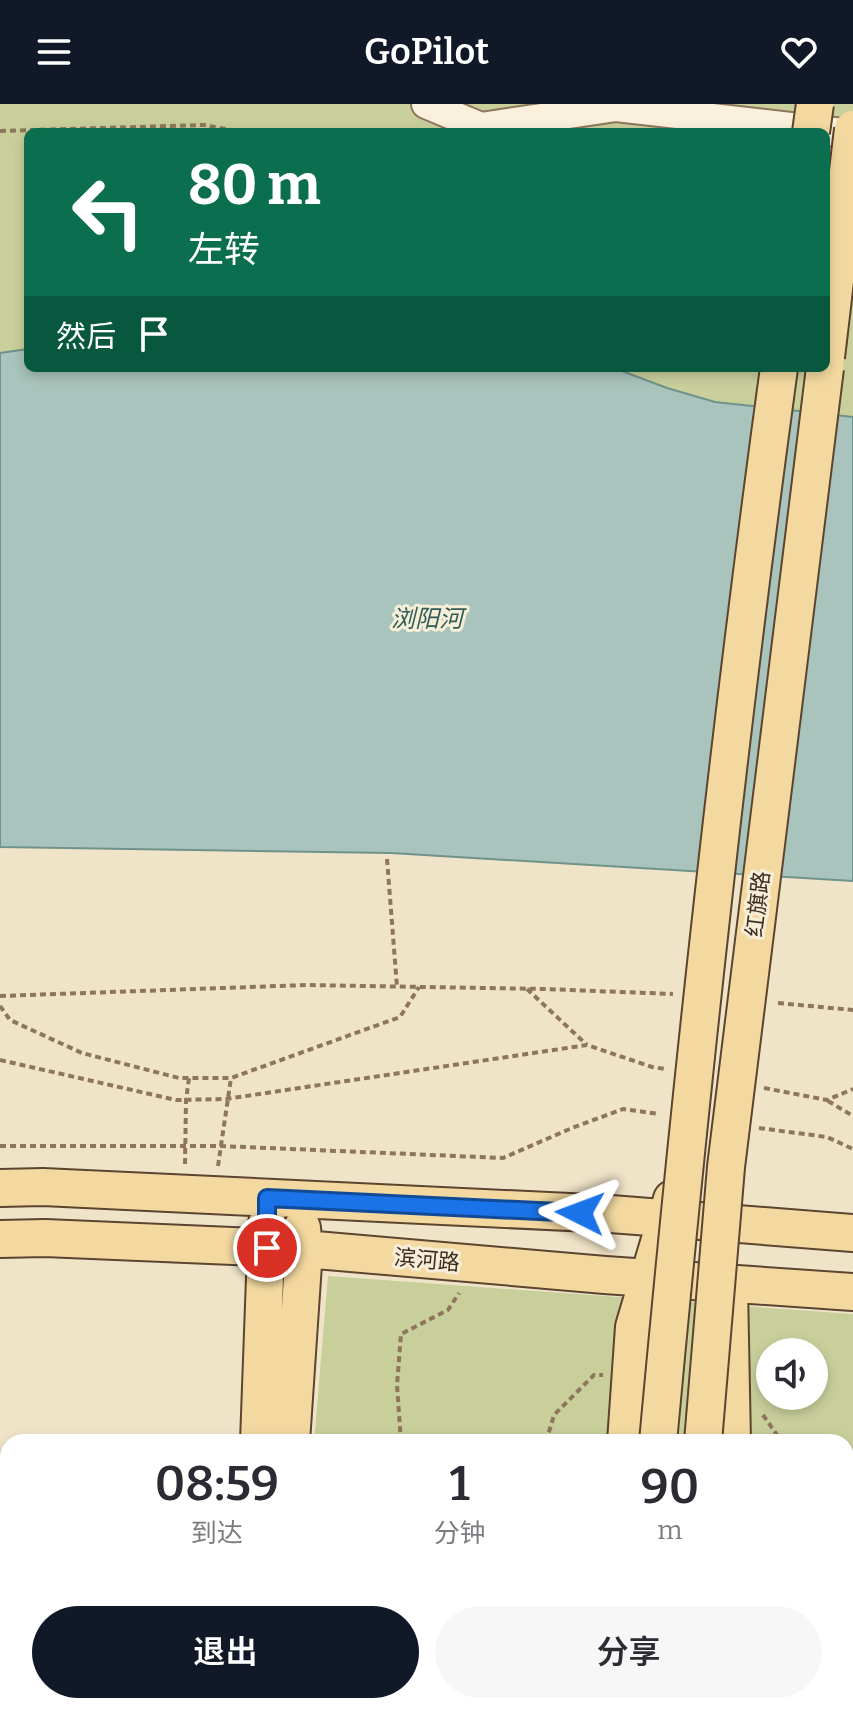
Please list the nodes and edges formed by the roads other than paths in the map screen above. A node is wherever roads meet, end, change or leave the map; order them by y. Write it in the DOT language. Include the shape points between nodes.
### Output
graph roads {
  1 [pos="426,104"];
  2 [pos="815,104"];
  3 [pos="812,128"];
  4 [pos="815,128"];
  5 [pos="830,130"];
  6 [pos="853,132"];
  7 [pos="830,324"];
  8 [pos="778,372"];
  9 [pos="825,372"];
  10 [pos="684,1159"];
  11 [pos="726,1167"];
  12 [pos="0,1188"];
  13 [pos="284,1199"];
  14 [pos="853,1233"];
  15 [pos="0,1239"];
  16 [pos="267,1248"];
  17 [pos="304,1249"];
  18 [pos="853,1292"];
  19 [pos="259,1434"];
  20 [pos="292,1434"];
  21 [pos="627,1434"];
  22 [pos="659,1434"];
  23 [pos="704,1434"];
  24 [pos="732,1434"];
  1 -- 4 [label="street" via="481,127 616,107"];
  2 -- 3 [label="main road, bridge"];
  5 -- 6 [label="street"];
  6 -- 7 [label="main road, bridge"];
  8 -- 10 [label="main road, 红旗路, bridge"];
  9 -- 11 [label="main road, 红旗路, bridge"];
  10 -- 21 [label="main road" via="634,1327"];
  10 -- 22 [label="main road, 红旗路, bridge"];
  11 -- 23 [label="main road, 红旗路, bridge"];
  11 -- 24 [label="main road"];
  12 -- 13 [label="main road"];
  13 -- 14 [label="main road" via="611,1214"];
  13 -- 16 [label="main road"];
  13 -- 17 [label="main road"];
  15 -- 16 [label="main road, 滨河路"];
  16 -- 17 [label="main road, 滨河路"];
  16 -- 19 [label="main road"];
  17 -- 18 [label="main road, 滨河路"];
  17 -- 20 [label="main road"];
}
